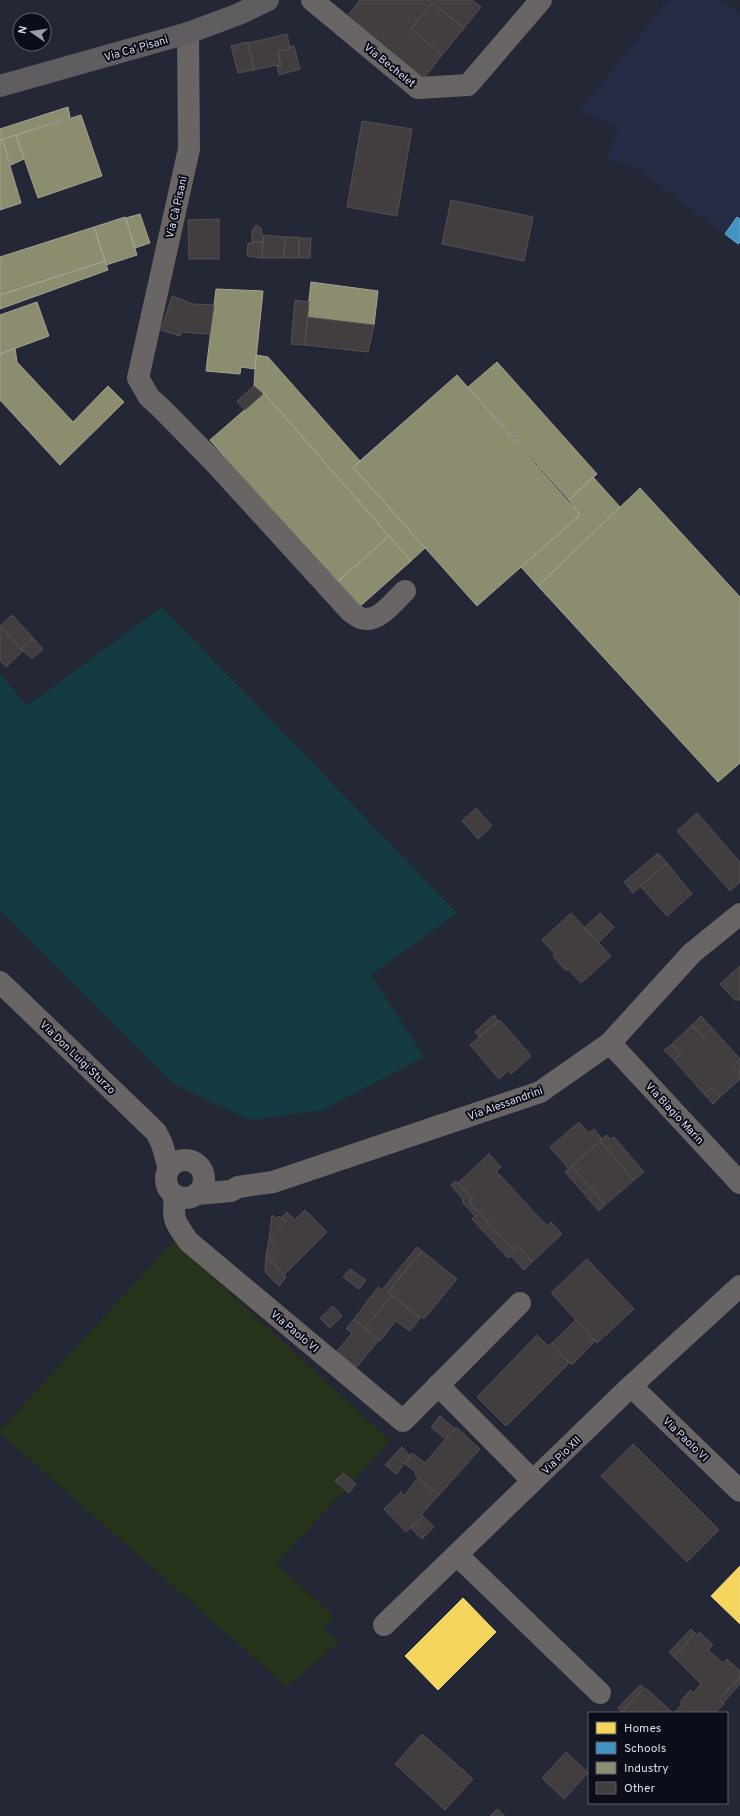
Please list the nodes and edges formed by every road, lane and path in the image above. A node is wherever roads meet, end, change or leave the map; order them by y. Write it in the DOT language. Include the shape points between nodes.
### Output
graph roads {
  1 [pos="268,0"];
  2 [pos="312,0"];
  3 [pos="541,0"];
  4 [pos="188,33"];
  5 [pos="0,86"];
  6 [pos="405,591"];
  7 [pos="740,914"];
  8 [pos="0,982"];
  9 [pos="610,1043"];
  10 [pos="156,1132"];
  11 [pos="197,1167"];
  12 [pos="169,1169"];
  13 [pos="740,1183"];
  14 [pos="238,1187"];
  15 [pos="197,1194"];
  16 [pos="175,1196"];
  17 [pos="740,1286"];
  18 [pos="520,1303"];
  19 [pos="438,1385"];
  20 [pos="631,1386"];
  21 [pos="533,1482"];
  22 [pos="740,1491"];
  23 [pos="457,1555"];
  24 [pos="384,1625"];
  25 [pos="600,1693"];
  1 -- 4 [label="main road, Via Ca' Pisani"];
  2 -- 3 [label="street, Via Bechelet" via="418,88 468,85"];
  4 -- 5 [label="main road, Via Ca' Pisani"];
  4 -- 6 [label="street, Via Cà Pisani" via="189,149 138,378 149,397 215,463 350,611 361,618 380,615"];
  7 -- 9 [label="street, Via Alessandrini" via="692,953"];
  8 -- 10 [label="street, Via Don Luigi Sturzo"];
  9 -- 13 [label="street, Via Biagio Marin"];
  9 -- 14 [label="street, Via Alessandrini" via="540,1092 273,1182"];
  10 -- 11 [label="street, Via Don Luigi Sturzo" via="169,1137 182,1147"];
  10 -- 12 [label="street, Via Don Luigi Sturzo"];
  11 -- 12 [label="street" via="178,1161"];
  11 -- 14 [label="street"];
  11 -- 15 [label="street" via="204,1184"];
  12 -- 16 [label="street" via="167,1186"];
  14 -- 15 [label="street, Via Alessandrini" via="231,1191"];
  15 -- 16 [label="street" via="186,1198"];
  16 -- 19 [label="street, Via Paolo VI" via="173,1210 176,1224 189,1242 403,1421"];
  17 -- 20 [label="street, Via Pio XII"];
  18 -- 19 [label="street, Via Paolo VI"];
  19 -- 21 [label="street"];
  20 -- 21 [label="street, Via Pio XII"];
  20 -- 22 [label="street, Via Paolo VI"];
  21 -- 23 [label="street, Via Pio XII"];
  23 -- 24 [label="street, Via Pio XII"];
  23 -- 25 [label="street"];
}
